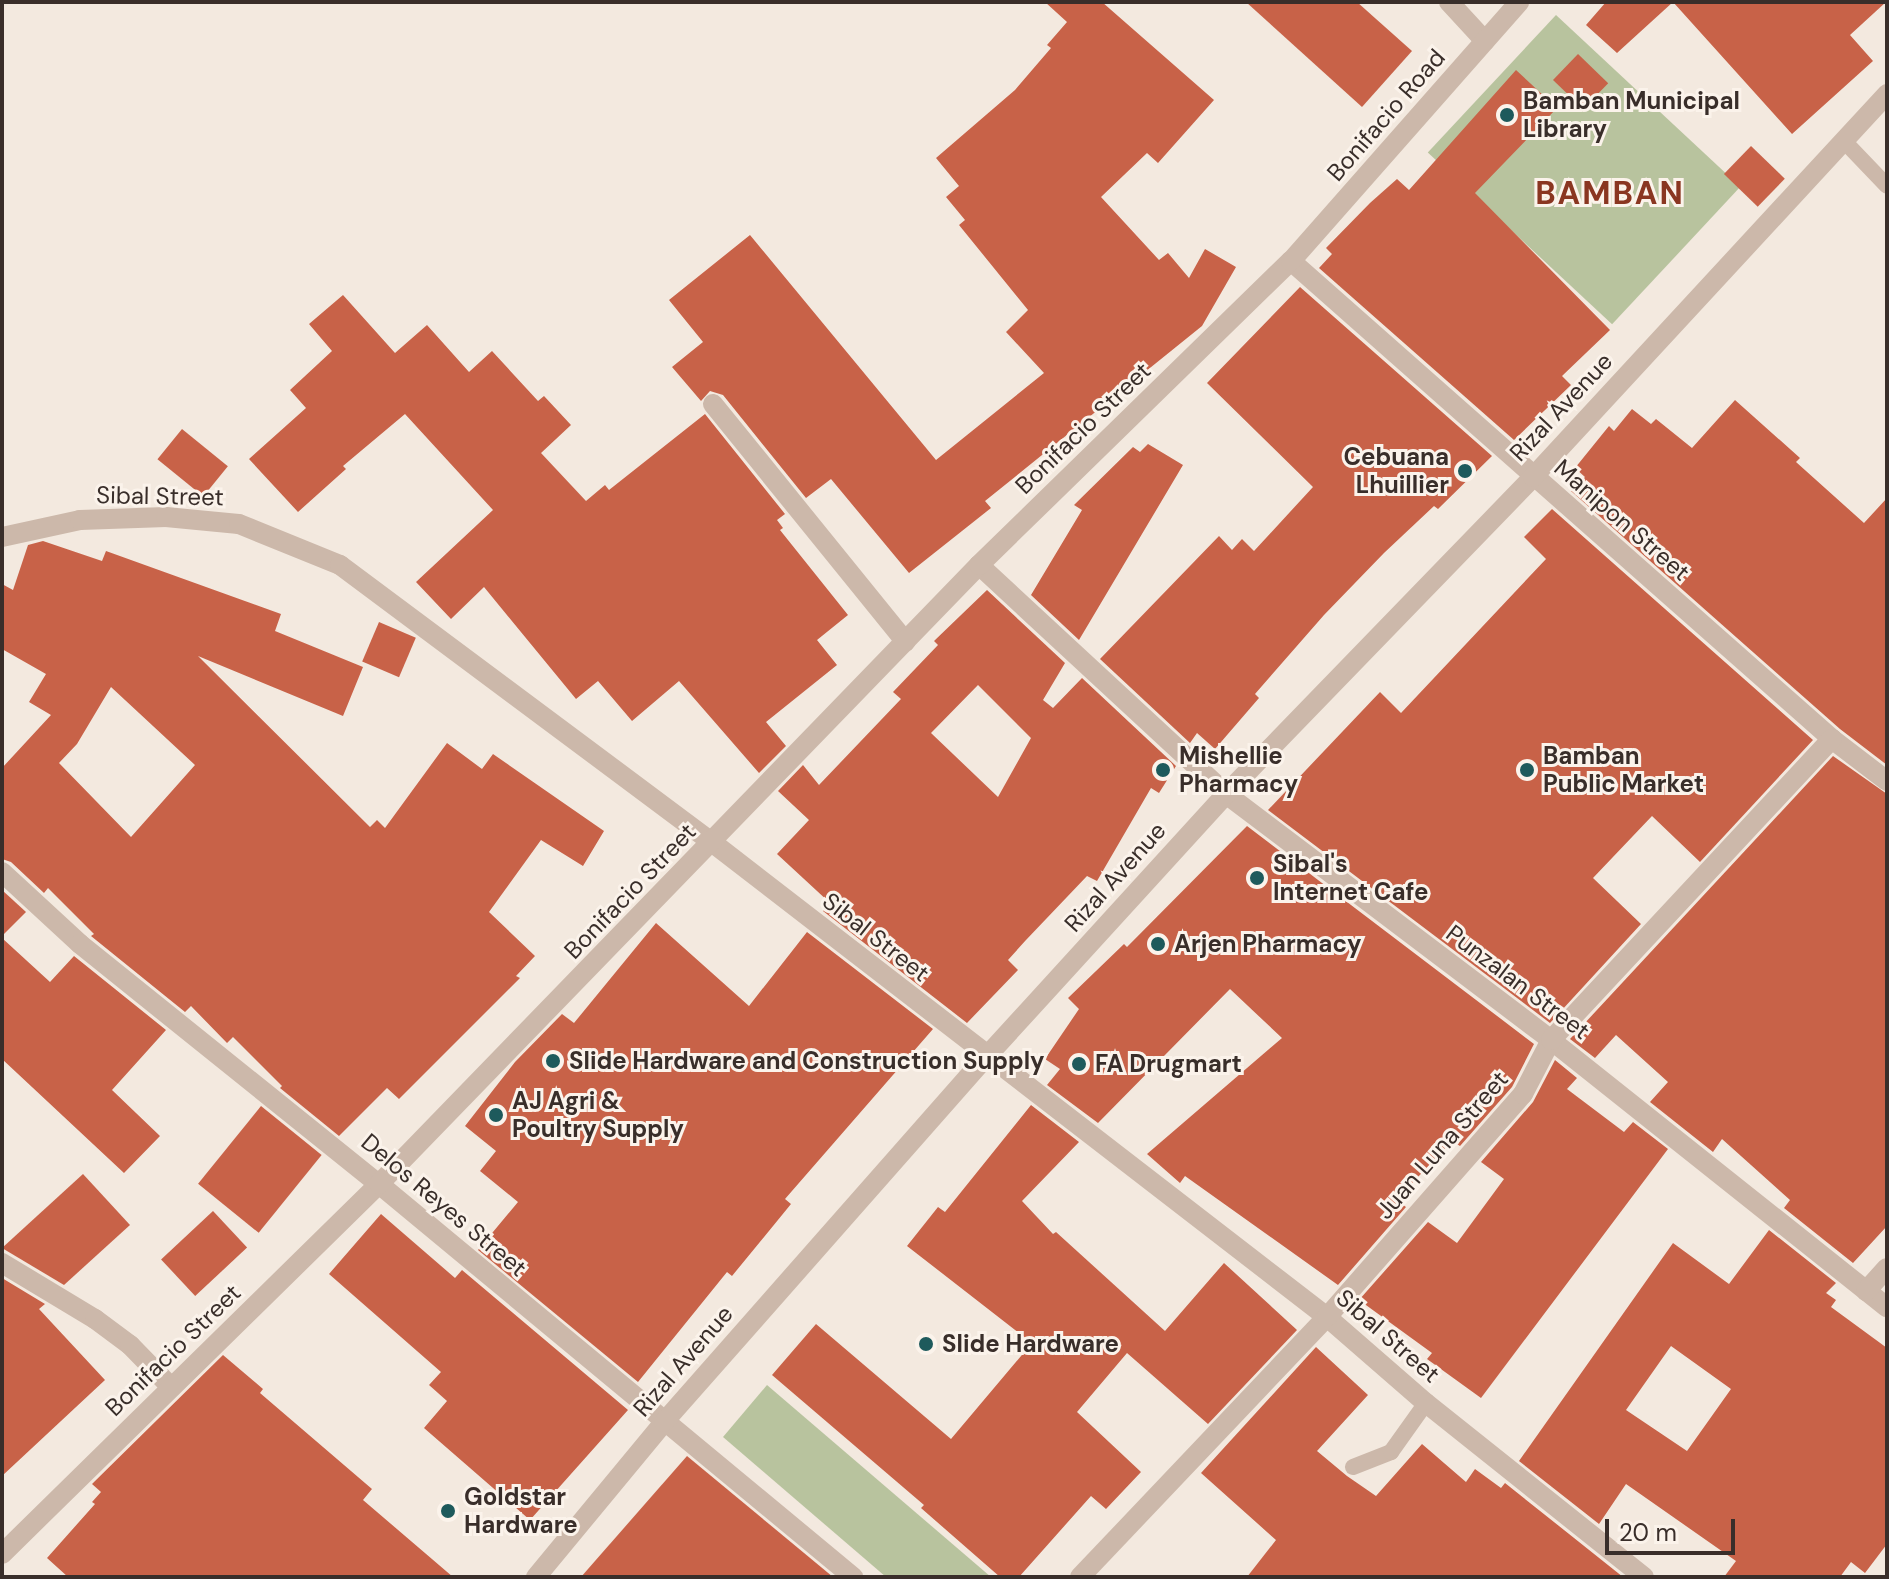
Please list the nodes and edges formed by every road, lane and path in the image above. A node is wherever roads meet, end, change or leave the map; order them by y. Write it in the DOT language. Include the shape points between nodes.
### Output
graph roads {
  1 [pos="1449,2"];
  2 [pos="1519,2"];
  3 [pos="1485,41"];
  4 [pos="1887,94"];
  5 [pos="1844,141"];
  6 [pos="1887,186"];
  7 [pos="1291,261"];
  8 [pos="713,404"];
  9 [pos="1533,477"];
  10 [pos="2,537"];
  11 [pos="979,565"];
  12 [pos="906,642"];
  13 [pos="1832,739"];
  14 [pos="1887,781"];
  15 [pos="1226,794"];
  16 [pos="713,843"];
  17 [pos="2,872"];
  18 [pos="1551,1040"];
  19 [pos="987,1056"];
  20 [pos="379,1184"];
  21 [pos="2,1263"];
  22 [pos="1887,1268"];
  23 [pos="1866,1291"];
  24 [pos="1887,1307"];
  25 [pos="1327,1317"];
  26 [pos="171,1387"];
  27 [pos="1426,1403"];
  28 [pos="664,1422"];
  29 [pos="1353,1467"];
  30 [pos="2,1554"];
  31 [pos="536,1577"];
  32 [pos="853,1577"];
  33 [pos="1080,1577"];
  34 [pos="1644,1577"];
  1 -- 3 [label="street"];
  2 -- 3 [label="street, Bonifacio Road"];
  3 -- 7 [label="street, Bonifacio Road"];
  4 -- 5 [label="street, Rizal Avenue"];
  5 -- 6 [label="lane"];
  5 -- 9 [label="street, Rizal Avenue"];
  7 -- 9 [label="street, Manipon Street"];
  7 -- 11 [label="street, Bonifacio Street"];
  8 -- 12 [label="street"];
  9 -- 13 [label="street, Manipon Street"];
  9 -- 15 [label="street, Rizal Avenue"];
  10 -- 16 [label="street, Sibal Street" via="80,520 166,517 239,524 340,565"];
  11 -- 12 [label="street, Bonifacio Street"];
  11 -- 15 [label="street, Punzalan Street"];
  12 -- 16 [label="street, Bonifacio Street"];
  13 -- 14 [label="street, Manipon Street"];
  13 -- 18 [label="street, Juan Luna Street"];
  15 -- 18 [label="street, Punzalan Street"];
  15 -- 19 [label="street, Rizal Avenue"];
  16 -- 19 [label="street, Sibal Street"];
  16 -- 20 [label="street, Bonifacio Street"];
  17 -- 20 [label="street, Delos Reyes Street" via="80,944"];
  18 -- 23 [label="street, Punzalan Street"];
  18 -- 25 [label="street, Juan Luna Street" via="1523,1094"];
  19 -- 25 [label="street, Sibal Street"];
  19 -- 28 [label="street, Rizal Avenue"];
  20 -- 26 [label="street, Bonifacio Street"];
  20 -- 28 [label="street, Delos Reyes Street"];
  21 -- 26 [label="street" via="95,1319"];
  22 -- 23 [label="street"];
  23 -- 24 [label="street, Punzalan Street"];
  25 -- 27 [label="street, Sibal Street"];
  25 -- 33 [label="street, Juan Luna Street"];
  26 -- 30 [label="street, Bonifacio Street"];
  27 -- 29 [label="lane" via="1391,1452"];
  27 -- 34 [label="street, Sibal Street"];
  28 -- 31 [label="street, Rizal Avenue"];
  28 -- 32 [label="street, Delos Reyes Street"];
}
